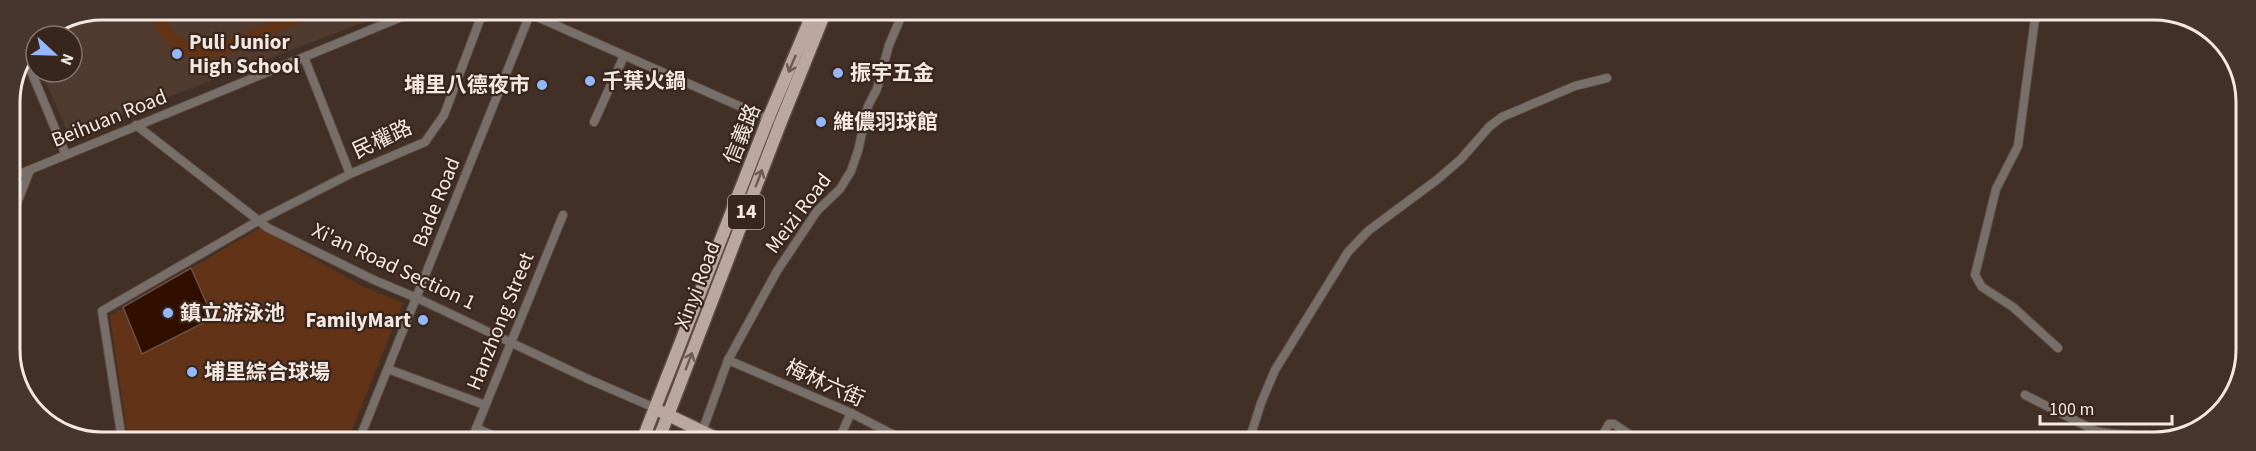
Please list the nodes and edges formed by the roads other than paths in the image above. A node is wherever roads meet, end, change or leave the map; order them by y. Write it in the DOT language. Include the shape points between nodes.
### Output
graph roads {
  1 [pos="394,20"];
  2 [pos="480,20"];
  3 [pos="528,20"];
  4 [pos="548,20"];
  5 [pos="810,20"];
  6 [pos="821,20"];
  7 [pos="900,20"];
  8 [pos="2035,20"];
  9 [pos="624,56"];
  10 [pos="304,57"];
  11 [pos="1607,78"];
  12 [pos="36,84"];
  13 [pos="774,121"];
  14 [pos="594,122"];
  15 [pos="136,125"];
  16 [pos="66,155"];
  17 [pos="30,170"];
  18 [pos="20,174"];
  19 [pos="350,174"];
  20 [pos="20,196"];
  21 [pos="563,215"];
  22 [pos="258,220"];
  23 [pos="417,298"];
  24 [pos="511,342"];
  25 [pos="2058,348"];
  26 [pos="728,360"];
  27 [pos="388,369"];
  28 [pos="2025,395"];
  29 [pos="485,405"];
  30 [pos="655,408"];
  31 [pos="850,413"];
  32 [pos="668,415"];
  33 [pos="476,428"];
  34 [pos="697,429"];
  35 [pos="1252,431"];
  36 [pos="1605,431"];
  37 [pos="1625,431"];
  38 [pos="2101,431"];
  39 [pos="121,432"];
  40 [pos="363,432"];
  41 [pos="475,432"];
  42 [pos="485,432"];
  43 [pos="646,432"];
  44 [pos="662,432"];
  45 [pos="695,432"];
  46 [pos="703,432"];
  47 [pos="842,432"];
  48 [pos="887,432"];
  1 -- 10 [label="street, Beihuan Road"];
  2 -- 19 [label="street, 民權路" via="444,115 425,142"];
  3 -- 23 [label="street, Bade Road"];
  4 -- 9 [label="street"];
  5 -- 13 [label="main road, 信義路 / 14, one-way"];
  6 -- 13 [label="main road, Xinyi Road / 14"];
  7 -- 26 [label="street, Meizi Road" via="868,106 851,171 802,232"];
  8 -- 25 [label="street" via="2018,146 1996,189 1975,275 1982,287 2013,307"];
  9 -- 13 [label="street"];
  9 -- 14 [label="street"];
  10 -- 15 [label="street, Beihuan Road"];
  10 -- 19 [label="street"];
  11 -- 35 [label="street" via="1575,86 1502,117 1445,173 1368,231 1348,252 1275,370"];
  12 -- 16 [label="street"];
  13 -- 30 [label="main road, 信義路 / 14"];
  32 -- 13 [label="main road, Xinyi Road / 14, one-way"];
  15 -- 16 [label="street, Beihuan Road"];
  15 -- 22 [label="street, Xi'an Road Section 1"];
  16 -- 17 [label="street, Beihuan Road"];
  17 -- 18 [label="street, Beihuan Road"];
  17 -- 20 [label="street"];
  19 -- 22 [label="street, 民權路"];
  21 -- 24 [label="street, Hanzhong Street"];
  22 -- 23 [label="street, Xi'an Road Section 1" via="353,270"];
  22 -- 39 [label="street, 民權路" via="102,311"];
  23 -- 24 [label="street, Xi'an Road Section 1"];
  23 -- 27 [label="street, Bade Road"];
  24 -- 29 [label="street, Hanzhong Street"];
  24 -- 30 [label="street, Xi'an Road Section 1"];
  26 -- 31 [label="street, 梅林六街"];
  26 -- 34 [label="street, Meizi Road"];
  27 -- 29 [label="street"];
  27 -- 40 [label="street, Bade Road"];
  28 -- 38 [label="street"];
  29 -- 33 [label="street, Hanzhong Street"];
  30 -- 32 [label="main road"];
  30 -- 43 [label="main road, 14"];
  31 -- 47 [label="street"];
  31 -- 48 [label="street, 梅林六街"];
  32 -- 34 [label="main road"];
  32 -- 44 [label="main road, Xinyi Road / 14"];
  33 -- 41 [label="street, Hanzhong Street"];
  33 -- 42 [label="street"];
  34 -- 45 [label="street, Meizi Road"];
  34 -- 46 [label="main road"];
  36 -- 37 [label="street" via="1609,424"];
}
